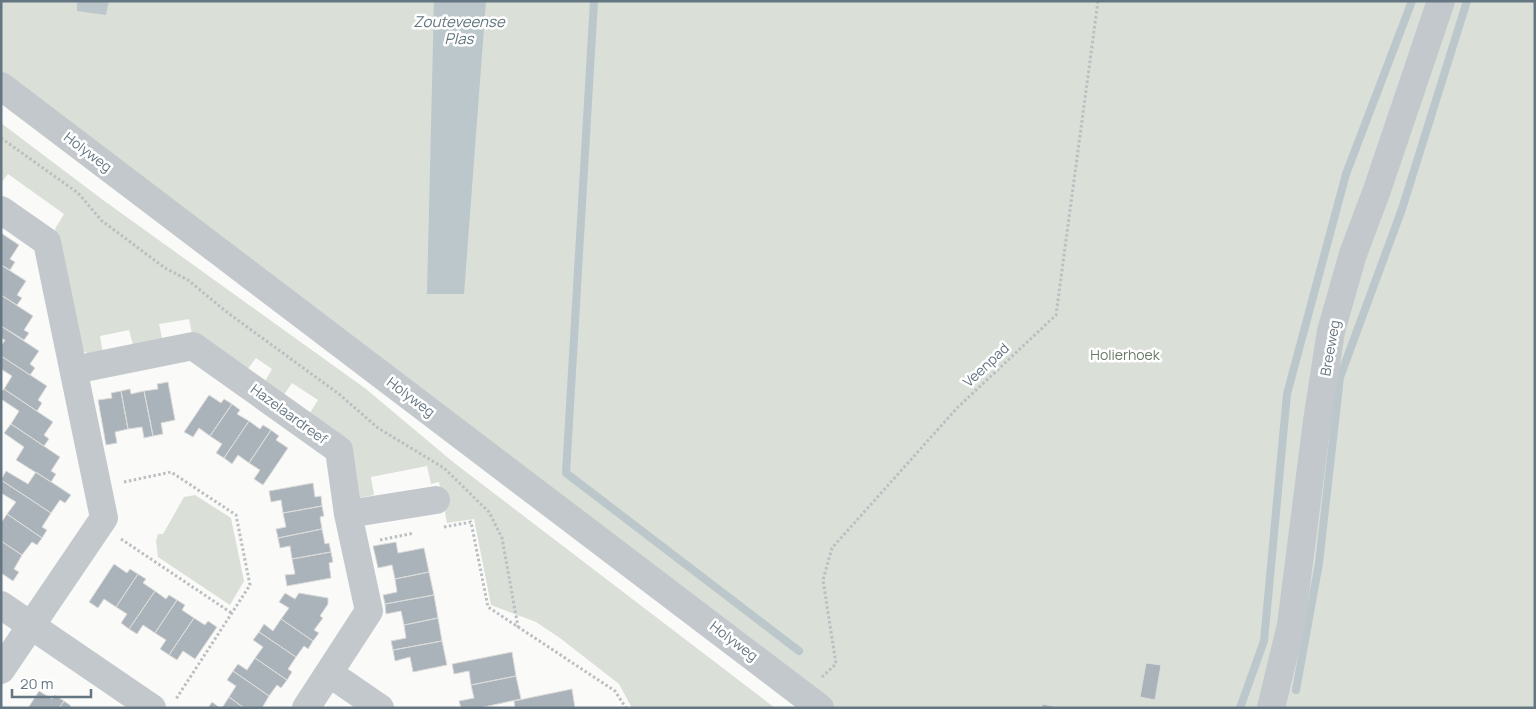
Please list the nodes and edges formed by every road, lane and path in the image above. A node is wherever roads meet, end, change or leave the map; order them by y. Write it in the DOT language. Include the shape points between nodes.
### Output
graph roads {
  1 [pos="1098,1"];
  2 [pos="1441,1"];
  3 [pos="1,86"];
  4 [pos="1,138"];
  5 [pos="1,210"];
  6 [pos="74,370"];
  7 [pos="98,488"];
  8 [pos="436,500"];
  9 [pos="348,514"];
  10 [pos="100,525"];
  11 [pos="442,528"];
  12 [pos="423,531"];
  13 [pos="354,545"];
  14 [pos="1,605"];
  15 [pos="233,614"];
  16 [pos="31,625"];
  17 [pos="518,628"];
  18 [pos="1,670"];
  19 [pos="329,673"];
  20 [pos="812,701"];
  21 [pos="164,704"];
  22 [pos="306,708"];
  23 [pos="380,708"];
  24 [pos="626,708"];
  25 [pos="1271,708"];
  1 -- 20 [label="path, Veenpad" via="1056,314 957,408 832,548 823,580 836,664"];
  2 -- 25 [label="street, Breeweg" via="1353,254 1331,331 1291,625"];
  3 -- 20 [label="street, Holyweg"];
  4 -- 17 [label="path" via="78,193 102,221 165,268 188,280 339,394 378,428 444,468 489,512 502,538"];
  5 -- 6 [label="street" via="47,242"];
  6 -- 7 [label="street"];
  6 -- 9 [label="street, Hazelaardreef" via="193,346 338,450"];
  7 -- 10 [label="street" via="104,518"];
  7 -- 15 [label="path" via="171,472 236,515 250,586"];
  8 -- 9 [label="street"];
  9 -- 13 [label="street, Hazelaardreef"];
  10 -- 15 [label="path"];
  10 -- 16 [label="street"];
  11 -- 17 [label="path" via="472,522 488,607"];
  12 -- 13 [label="path"];
  13 -- 19 [label="street, Hazelaardreef" via="369,611"];
  14 -- 16 [label="street"];
  15 -- 21 [label="path"];
  16 -- 18 [label="street"];
  16 -- 21 [label="street"];
  17 -- 24 [label="path" via="615,691"];
  19 -- 22 [label="street, Hazelaardreef"];
  19 -- 23 [label="street"];
}
